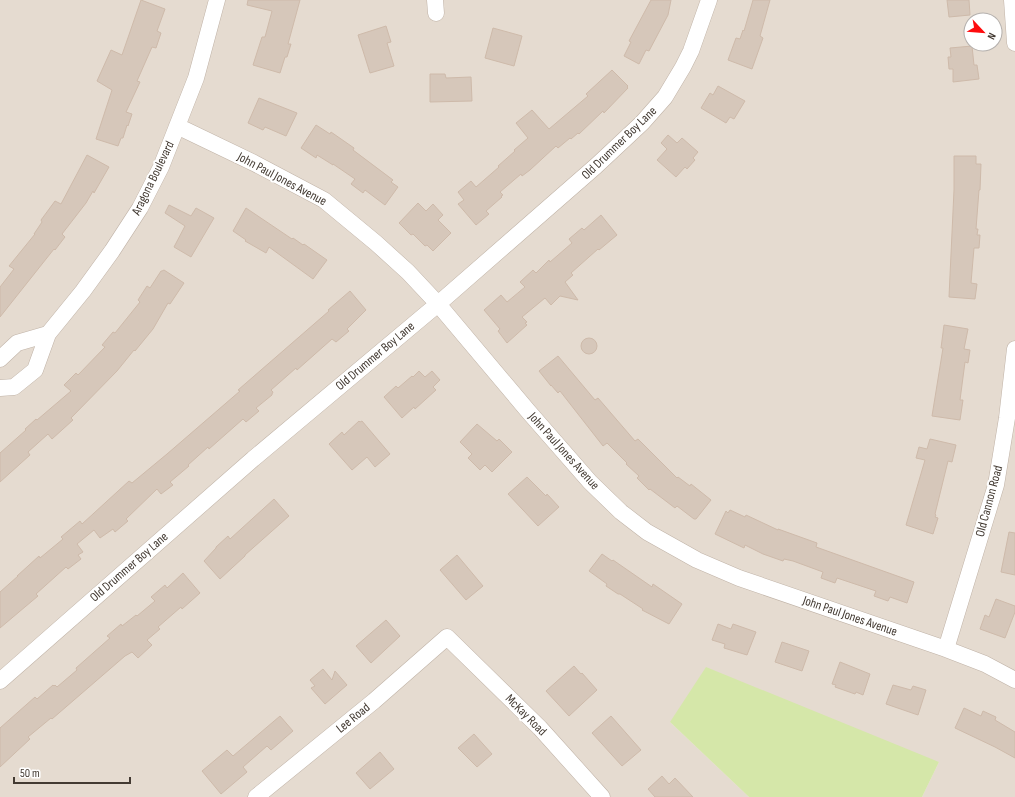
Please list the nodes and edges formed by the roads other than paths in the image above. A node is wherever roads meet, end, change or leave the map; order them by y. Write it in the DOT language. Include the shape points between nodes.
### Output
graph roads {
  1 [pos="217,0"];
  2 [pos="709,0"];
  3 [pos="1012,0"];
  4 [pos="1015,43"];
  5 [pos="177,126"];
  6 [pos="438,304"];
  7 [pos="48,334"];
  8 [pos="1015,349"];
  9 [pos="0,359"];
  10 [pos="0,388"];
  11 [pos="447,637"];
  12 [pos="946,649"];
  13 [pos="1015,680"];
  14 [pos="0,681"];
  15 [pos="256,797"];
  16 [pos="602,797"];
  1 -- 5 [label="street, Aragona Boulevard" via="196,78"];
  2 -- 6 [label="street, Old Drummer Boy Lane" via="691,52 683,67 665,97 642,124"];
  3 -- 4 [label="street"];
  5 -- 6 [label="street, John Paul Jones Avenue" via="324,200 408,272"];
  5 -- 7 [label="street, Aragona Boulevard" via="161,167 140,208 100,269"];
  6 -- 12 [label="street, John Paul Jones Avenue" via="590,482 621,512 647,532 698,560 739,578"];
  6 -- 14 [label="street, Old Drummer Boy Lane" via="252,459"];
  7 -- 9 [label="street" via="17,343"];
  7 -- 10 [label="street, Aragona Boulevard" via="35,370 14,387"];
  8 -- 12 [label="street, Old Cannon Road" via="996,485"];
  11 -- 15 [label="street, Lee Road" via="374,701"];
  11 -- 16 [label="street, McKay Road" via="540,728"];
  12 -- 13 [label="street, John Paul Jones Avenue" via="985,664"];
}
